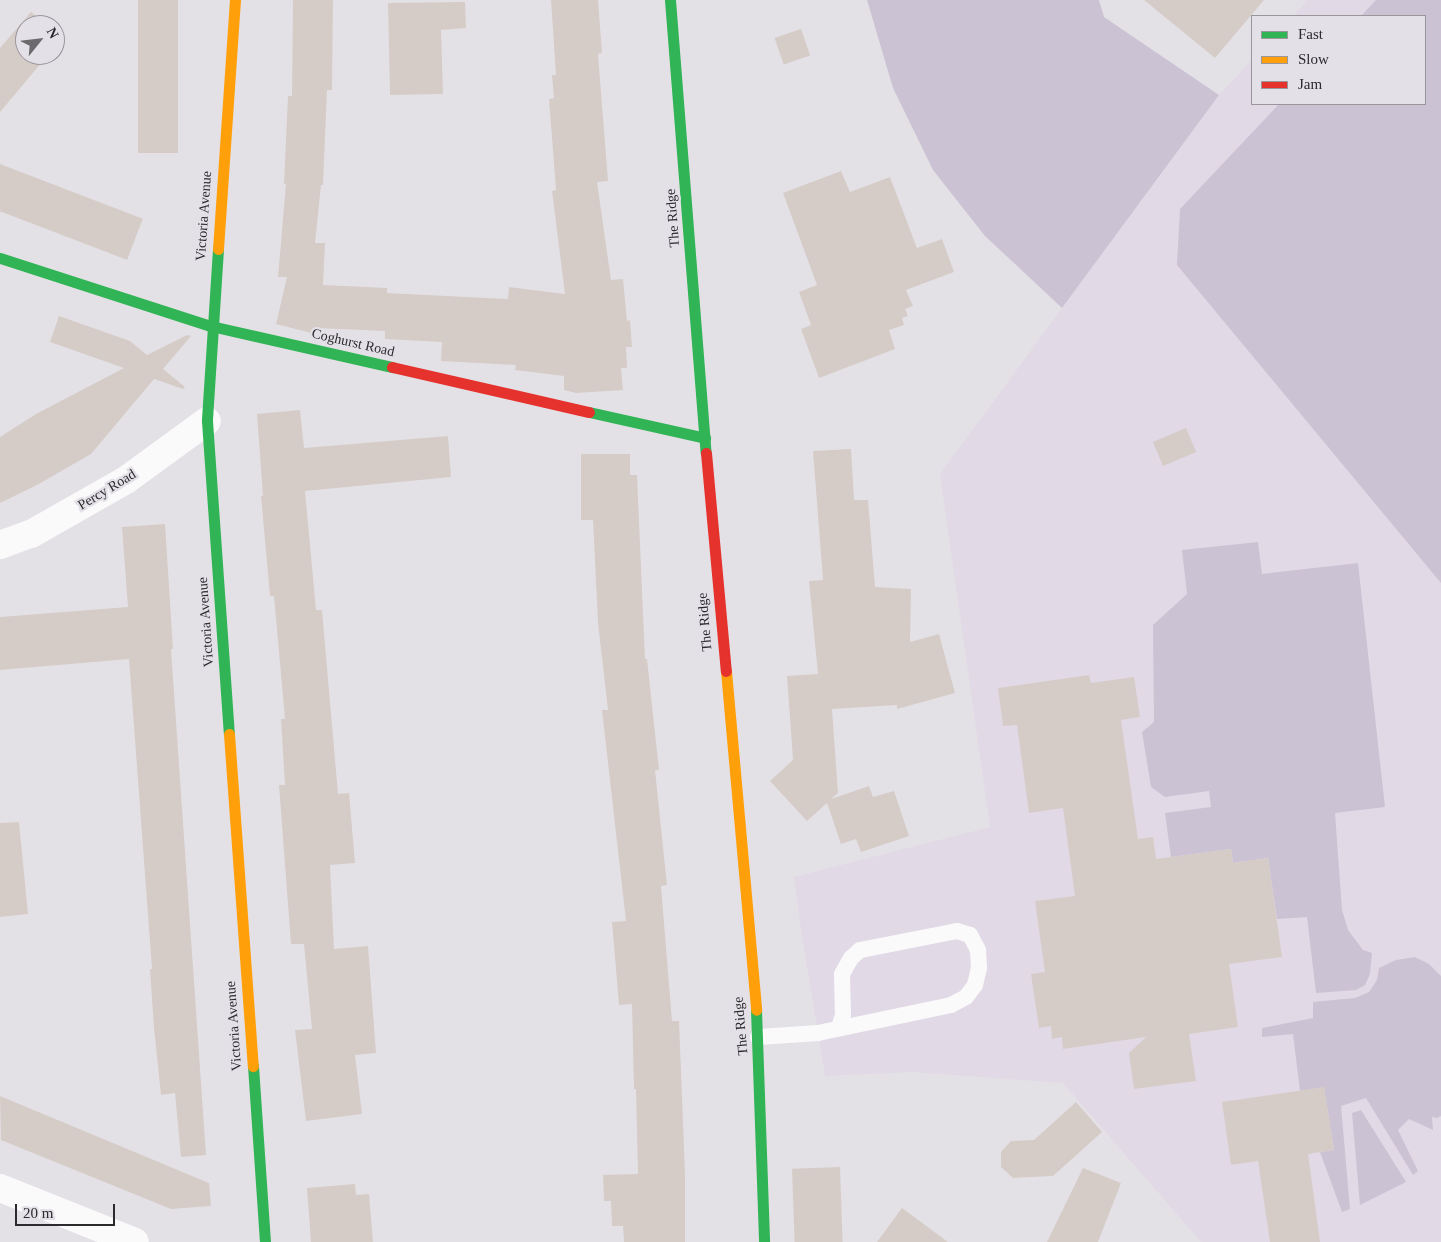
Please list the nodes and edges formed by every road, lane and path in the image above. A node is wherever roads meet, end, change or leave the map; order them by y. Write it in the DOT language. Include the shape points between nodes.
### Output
graph roads {
  1 [pos="235,0"];
  2 [pos="670,0"];
  3 [pos="0,258"];
  4 [pos="212,326"];
  5 [pos="207,421"];
  6 [pos="705,438"];
  7 [pos="0,545"];
  8 [pos="838,1027"];
  9 [pos="758,1037"];
  10 [pos="0,1188"];
  11 [pos="135,1242"];
  12 [pos="266,1242"];
  13 [pos="764,1242"];
  1 -- 4 [label="street, Victoria Avenue"];
  2 -- 6 [label="street, The Ridge"];
  3 -- 4 [label="street, Coghurst Road"];
  4 -- 5 [label="street, Victoria Avenue"];
  4 -- 6 [label="street, Coghurst Road"];
  5 -- 7 [label="street, Percy Road" via="126,480 31,534"];
  5 -- 12 [label="street, Victoria Avenue"];
  6 -- 9 [label="street, The Ridge"];
  8 -- 8 [label="lane" via="843,1015 842,974 860,950 956,931 970,935 978,950 979,968 975,985 966,997 951,1005"];
  8 -- 9 [label="lane" via="818,1033"];
  9 -- 13 [label="street, The Ridge"];
  10 -- 11 [label="street"];
}
